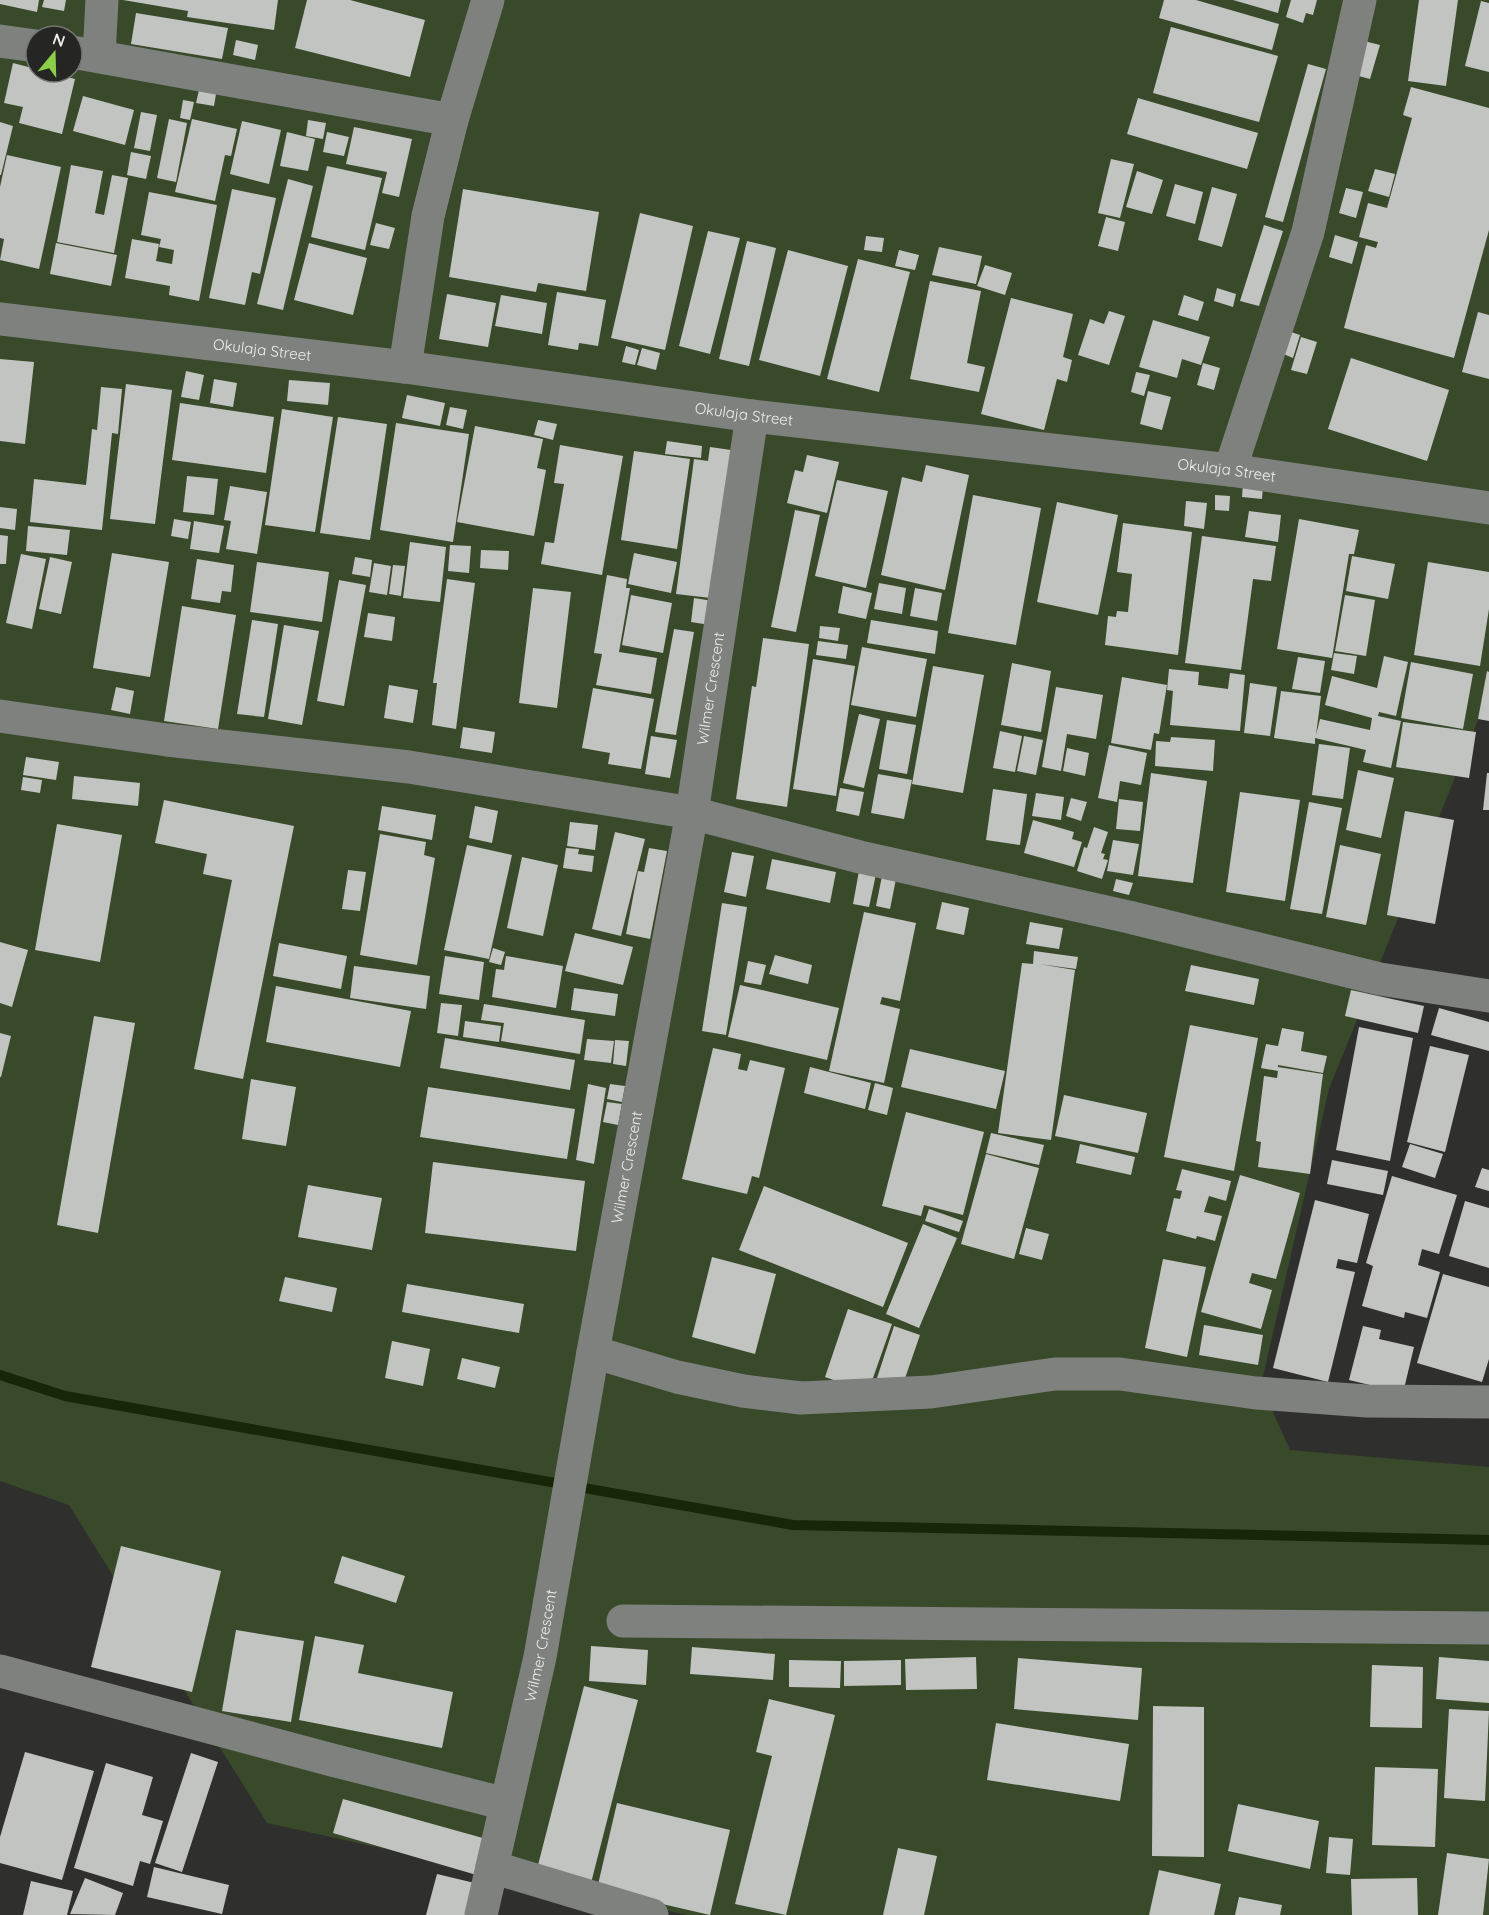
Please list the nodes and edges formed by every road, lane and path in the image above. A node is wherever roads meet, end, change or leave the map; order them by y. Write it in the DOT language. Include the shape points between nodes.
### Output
graph roads {
  1 [pos="102,0"];
  2 [pos="488,0"];
  3 [pos="1360,0"];
  4 [pos="0,40"];
  5 [pos="24,44"];
  6 [pos="85,54"];
  7 [pos="452,120"];
  8 [pos="0,319"];
  9 [pos="405,367"];
  10 [pos="752,416"];
  11 [pos="1230,470"];
  12 [pos="1489,508"];
  13 [pos="0,716"];
  14 [pos="692,813"];
  15 [pos="1489,996"];
  16 [pos="592,1360"];
  17 [pos="1489,1402"];
  18 [pos="623,1621"];
  19 [pos="1489,1628"];
  20 [pos="0,1671"];
  21 [pos="506,1804"];
  22 [pos="492,1867"];
  23 [pos="480,1915"];
  24 [pos="652,1915"];
  1 -- 6 [label="street"];
  2 -- 7 [label="street"];
  3 -- 11 [label="street" via="1308,231"];
  4 -- 5 [label="street"];
  6 -- 7 [label="street"];
  7 -- 9 [label="street" via="428,216"];
  8 -- 9 [label="street, Okulaja Street"];
  9 -- 10 [label="street, Okulaja Street"];
  10 -- 11 [label="street, Okulaja Street"];
  10 -- 14 [label="street, Wilmer Crescent"];
  11 -- 12 [label="street, Okulaja Street"];
  13 -- 14 [label="street" via="166,740 410,767"];
  14 -- 15 [label="street" via="860,857 1129,917 1380,979"];
  14 -- 16 [label="street, Wilmer Crescent"];
  16 -- 17 [label="street" via="801,1398 932,1392 1055,1374 1120,1374 1256,1393 1367,1401"];
  16 -- 21 [label="street, Wilmer Crescent" via="540,1657"];
  18 -- 19 [label="street"];
  20 -- 21 [label="street"];
  21 -- 22 [label="street, Wilmer Crescent"];
  22 -- 23 [label="street, Wilmer Crescent"];
  22 -- 24 [label="street"];
}
